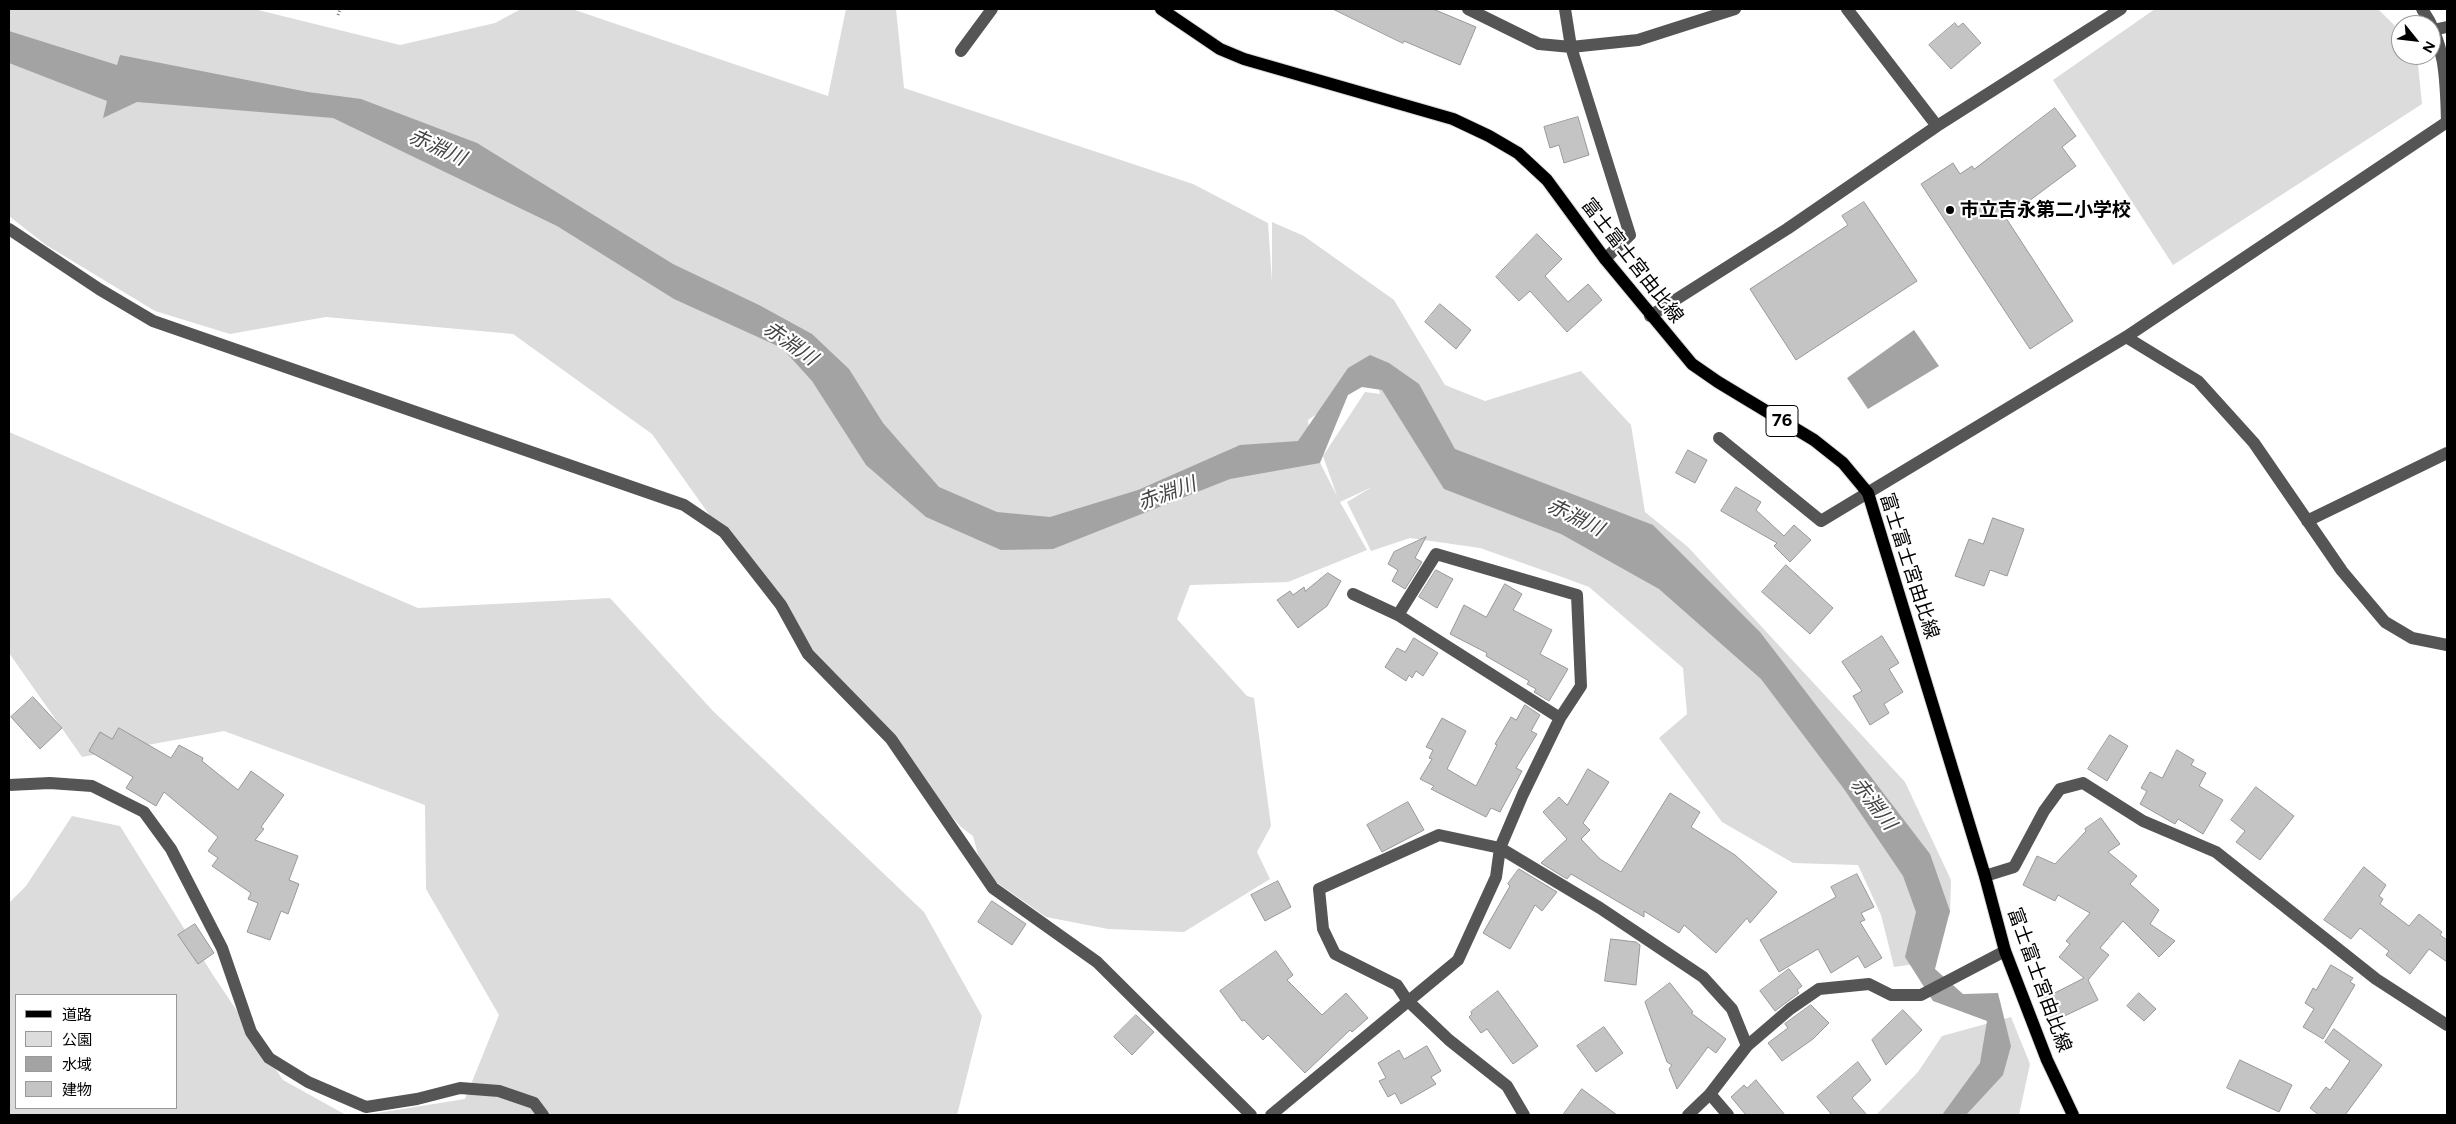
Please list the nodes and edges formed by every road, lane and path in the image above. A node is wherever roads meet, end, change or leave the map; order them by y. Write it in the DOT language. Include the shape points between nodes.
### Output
graph roads {
  1 [pos="340,9"];
  2 [pos="992,9"];
  3 [pos="1161,9"];
  4 [pos="1468,9"];
  5 [pos="1565,9"];
  6 [pos="1735,9"];
  7 [pos="1846,9"];
  8 [pos="2121,9"];
  9 [pos="338,15"];
  10 [pos="1571,47"];
  11 [pos="2441,50"];
  12 [pos="961,51"];
  13 [pos="2447,82"];
  14 [pos="2447,123"];
  15 [pos="1937,126"];
  16 [pos="9,229"];
  17 [pos="1605,260"];
  18 [pos="1650,316"];
  19 [pos="2126,337"];
  20 [pos="1719,438"];
  21 [pos="2447,454"];
  22 [pos="1868,494"];
  23 [pos="2307,521"];
  24 [pos="1353,594"];
  25 [pos="1398,615"];
  26 [pos="2447,646"];
  27 [pos="1560,718"];
  28 [pos="9,785"];
  29 [pos="1500,848"];
  30 [pos="1985,876"];
  31 [pos="2005,951"];
  32 [pos="1408,1000"];
  33 [pos="2447,1026"];
  34 [pos="1747,1046"];
  35 [pos="1710,1094"];
  36 [pos="543,1115"];
  37 [pos="1251,1115"];
  38 [pos="1270,1115"];
  39 [pos="1524,1115"];
  40 [pos="1688,1115"];
  41 [pos="1728,1115"];
  42 [pos="2073,1115"];
  1 -- 9 [label="path"];
  2 -- 12 [label="street"];
  3 -- 17 [label="main road, 富士富士宮由比線 / 76" via="1220,49 1244,59 1422,109 1489,136 1518,153 1547,180"];
  4 -- 10 [label="street" via="1539,44"];
  5 -- 10 [label="street"];
  6 -- 10 [label="street" via="1638,40"];
  7 -- 15 [label="street"];
  8 -- 15 [label="street"];
  10 -- 17 [label="street" via="1630,235"];
  11 -- 13 [label="street"];
  13 -- 14 [label="street"];
  14 -- 19 [label="street"];
  15 -- 18 [label="street" via="1787,229"];
  16 -- 37 [label="street" via="98,290 153,321 684,505 724,532 781,605 808,654 891,739 994,888 1097,962"];
  17 -- 18 [label="main road, 富士富士宮由比線 / 76"];
  18 -- 22 [label="main road, 富士富士宮由比線 / 76" via="1692,364 1814,440 1842,463"];
  19 -- 22 [label="street"];
  19 -- 23 [label="street" via="2198,381 2254,443"];
  20 -- 22 [label="street" via="1821,521"];
  21 -- 23 [label="street"];
  22 -- 30 [label="main road, 富士富士宮由比線 / 76"];
  23 -- 26 [label="street" via="2342,571 2386,622 2412,638"];
  24 -- 25 [label="street"];
  25 -- 27 [label="street"];
  25 -- 27 [label="street" via="1436,554 1577,595 1581,686"];
  27 -- 29 [label="street"];
  28 -- 36 [label="street" via="92,786 144,812 171,849 222,948 251,1032 269,1058 308,1082 366,1107 460,1088 499,1091 534,1103"];
  29 -- 32 [label="street" via="1496,877 1458,960"];
  29 -- 32 [label="street" via="1439,835 1319,889 1322,929 1335,954 1397,985"];
  29 -- 34 [label="street" via="1600,908 1703,977 1732,1009"];
  30 -- 31 [label="main road, 富士富士宮由比線 / 76"];
  30 -- 33 [label="street" via="2014,867 2044,811 2060,789 2083,783 2142,821 2216,852 2376,978"];
  31 -- 34 [label="street" via="1921,995 1891,996 1869,984 1819,990 1790,1009"];
  31 -- 42 [label="main road, 富士富士宮由比線 / 76" via="2047,1060"];
  32 -- 38 [label="street"];
  32 -- 39 [label="street" via="1449,1040 1508,1086"];
  34 -- 35 [label="street"];
  35 -- 40 [label="street"];
  35 -- 41 [label="street"];
}
